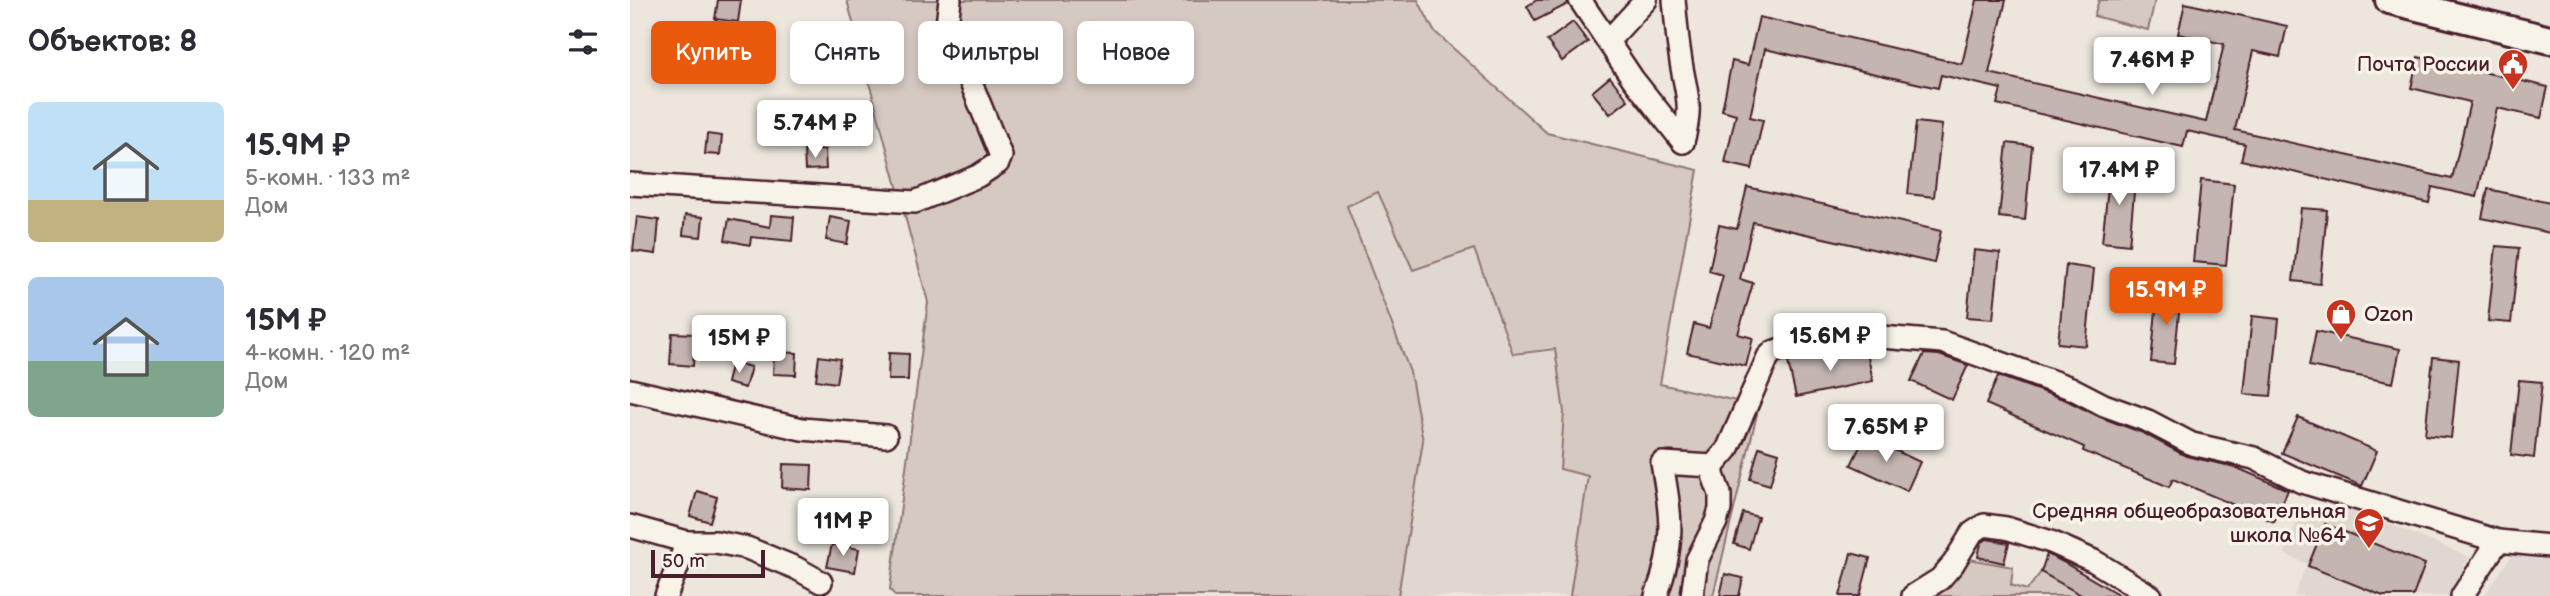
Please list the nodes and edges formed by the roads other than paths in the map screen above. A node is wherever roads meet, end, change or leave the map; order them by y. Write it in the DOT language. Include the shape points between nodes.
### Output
graph roads {
  1 [pos="1580,0"];
  2 [pos="1646,0"];
  3 [pos="1674,0"];
  4 [pos="2389,0"];
  5 [pos="943,1"];
  6 [pos="2550,40"];
  7 [pos="1608,41"];
  8 [pos="630,184"];
  9 [pos="630,390"];
  10 [pos="886,436"];
  11 [pos="1713,466"];
  12 [pos="630,526"];
  13 [pos="2498,541"];
  14 [pos="687,542"];
  15 [pos="2550,546"];
  16 [pos="821,582"];
  17 [pos="666,596"];
  18 [pos="1656,596"];
  19 [pos="1692,596"];
  20 [pos="1913,596"];
  21 [pos="2151,596"];
  22 [pos="2462,596"];
  1 -- 7 [label="street"];
  2 -- 7 [label="street"];
  3 -- 7 [label="street" via="1680,58 1689,90 1683,142"];
  4 -- 6 [label="main road"];
  5 -- 8 [label="street" via="954,44 1001,156 978,176 915,202"];
  9 -- 10 [label="street" via="802,429"];
  11 -- 13 [label="street" via="1727,450 1773,352 1881,337 1911,339 1942,342 2071,388 2192,444 2254,458 2302,482"];
  11 -- 18 [label="street" via="1662,463 1672,535"];
  11 -- 19 [label="street" via="1720,509 1694,570"];
  12 -- 14 [label="street"];
  13 -- 15 [label="street"];
  13 -- 22 [label="street"];
  14 -- 16 [label="street" via="747,548"];
  14 -- 17 [label="street"];
  20 -- 21 [label="street" via="1940,579 1972,533 1984,525 2051,542 2094,561"];
}
